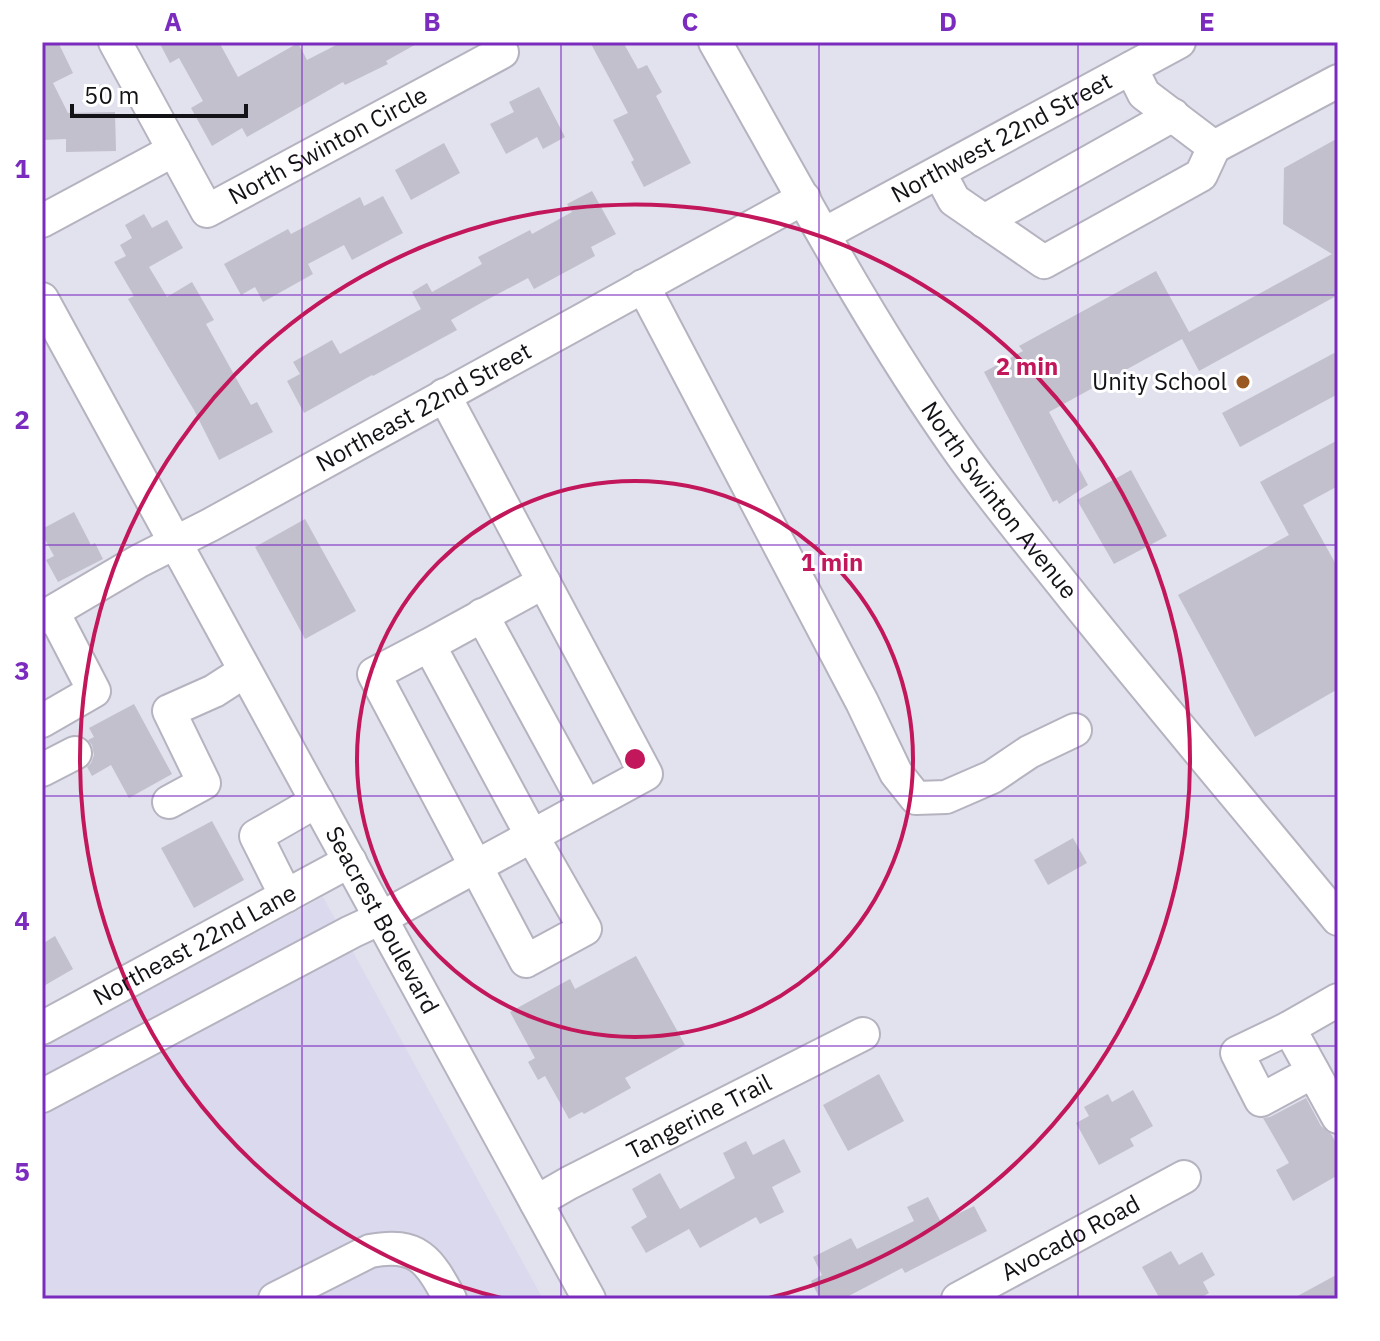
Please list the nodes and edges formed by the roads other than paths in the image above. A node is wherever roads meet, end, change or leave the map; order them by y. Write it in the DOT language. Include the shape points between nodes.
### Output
graph roads {
  1 [pos="115,42"];
  2 [pos="497,42"];
  3 [pos="1179,42"];
  4 [pos="728,47"];
  5 [pos="1139,57"];
  6 [pos="1338,81"];
  7 [pos="1173,115"];
  8 [pos="1214,147"];
  9 [pos="174,150"];
  10 [pos="939,172"];
  11 [pos="804,198"];
  12 [pos="42,221"];
  13 [pos="984,221"];
  14 [pos="824,234"];
  15 [pos="643,286"];
  16 [pos="42,299"];
  17 [pos="444,395"];
  18 [pos="175,543"];
  19 [pos="544,582"];
  20 [pos="47,615"];
  21 [pos="482,615"];
  22 [pos="429,645"];
  23 [pos="245,671"];
  24 [pos="42,721"];
  25 [pos="1075,730"];
  26 [pos="75,753"];
  27 [pos="42,770"];
  28 [pos="317,801"];
  29 [pos="169,802"];
  30 [pos="586,806"];
  31 [pos="532,836"];
  32 [pos="350,861"];
  33 [pos="476,866"];
  34 [pos="286,896"];
  35 [pos="381,918"];
  36 [pos="1338,919"];
  37 [pos="1338,1000"];
  38 [pos="42,1028"];
  39 [pos="1289,1028"];
  40 [pos="863,1034"];
  41 [pos="1313,1072"];
  42 [pos="42,1096"];
  43 [pos="1338,1117"];
  44 [pos="1184,1177"];
  45 [pos="536,1202"];
  46 [pos="275,1299"];
  47 [pos="450,1299"];
  48 [pos="589,1299"];
  49 [pos="958,1299"];
  1 -- 9 [label="street"];
  2 -- 9 [label="street, North Swinton Circle" via="502,52 207,211"];
  3 -- 5 [label="street, Northwest 22nd Street"];
  4 -- 11 [label="street, North Swinton Avenue"];
  5 -- 7 [label="street" via="1144,94"];
  5 -- 10 [label="street, Northwest 22nd Street"];
  6 -- 8 [label="street"];
  7 -- 8 [label="street"];
  7 -- 13 [label="street"];
  8 -- 13 [label="street" via="1201,175 1044,262"];
  9 -- 12 [label="street"];
  10 -- 13 [label="street" via="954,200"];
  10 -- 14 [label="street, Northwest 22nd Street"];
  11 -- 14 [label="street, North Swinton Avenue"];
  11 -- 15 [label="street, Northeast 22nd Street"];
  14 -- 36 [label="street, North Swinton Avenue" via="901,365 1003,509"];
  15 -- 17 [label="street, Northeast 22nd Street"];
  15 -- 25 [label="street" via="896,773 916,798 946,797 992,777 1001,747 1037,730"];
  16 -- 18 [label="street, Seacrest Boulevard"];
  17 -- 18 [label="street, Northeast 22nd Street"];
  17 -- 19 [label="street"];
  18 -- 20 [label="street, Northeast 22nd Street"];
  18 -- 23 [label="street, Seacrest Boulevard"];
  19 -- 21 [label="street"];
  19 -- 30 [label="street" via="646,774"];
  20 -- 24 [label="street" via="94,691"];
  21 -- 22 [label="street"];
  21 -- 30 [label="street"];
  22 -- 31 [label="street"];
  22 -- 33 [label="street" via="374,674"];
  23 -- 28 [label="street, Seacrest Boulevard"];
  23 -- 29 [label="street" via="169,711 204,783"];
  26 -- 27 [label="street"];
  28 -- 32 [label="street, Seacrest Boulevard"];
  28 -- 34 [label="street" via="256,836"];
  30 -- 31 [label="street"];
  31 -- 33 [label="street"];
  31 -- 33 [label="street" via="585,929 526,961"];
  32 -- 34 [label="street, Northeast 22nd Lane"];
  32 -- 35 [label="street, Seacrest Boulevard"];
  33 -- 35 [label="street"];
  34 -- 38 [label="street, Northeast 22nd Lane"];
  35 -- 42 [label="street"];
  35 -- 45 [label="street, Seacrest Boulevard"];
  37 -- 39 [label="street"];
  39 -- 41 [label="street"];
  39 -- 41 [label="street" via="1237,1053 1261,1100"];
  40 -- 45 [label="street, Tangerine Trail"];
  41 -- 43 [label="street"];
  44 -- 49 [label="street, Avocado Road"];
  45 -- 48 [label="street, Seacrest Boulevard"];
  46 -- 47 [label="street" via="370,1251 387,1248 421,1257"];
}
